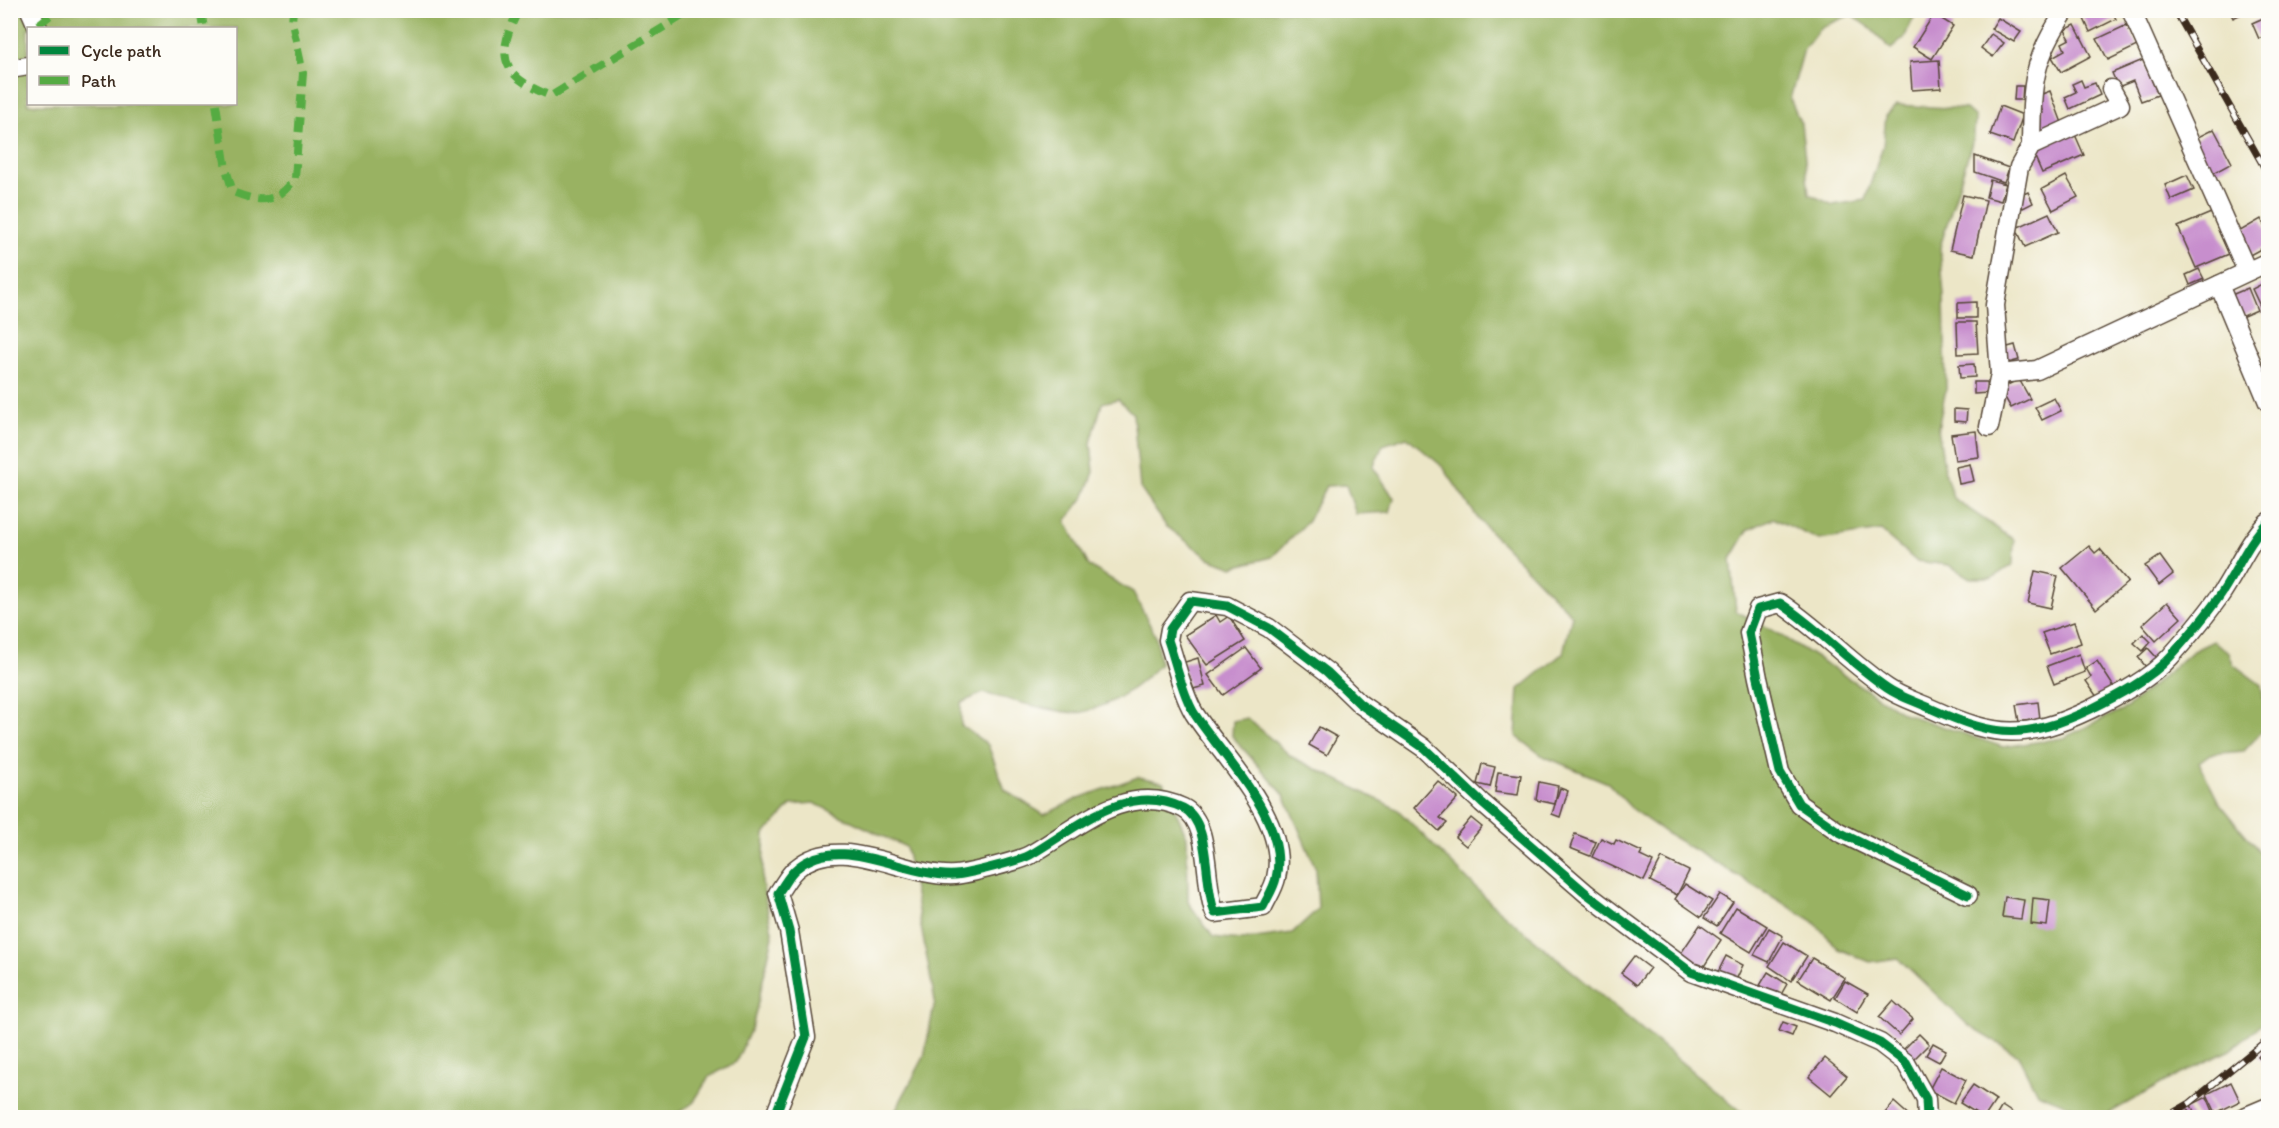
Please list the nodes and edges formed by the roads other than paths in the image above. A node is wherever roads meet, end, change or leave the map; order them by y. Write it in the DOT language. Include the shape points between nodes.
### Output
graph roads {
  1 [pos="30,10"];
  2 [pos="2066,10"];
  3 [pos="2131,10"];
  4 [pos="38,27"];
  5 [pos="27,66"];
  6 [pos="10,69"];
  7 [pos="2111,89"];
  8 [pos="2031,146"];
  9 [pos="2268,262"];
  10 [pos="2247,271"];
  11 [pos="2219,285"];
  12 [pos="2000,374"];
  13 [pos="2268,402"];
  14 [pos="1989,427"];
  15 [pos="2268,522"];
  16 [pos="1968,895"];
  17 [pos="2268,1107"];
  18 [pos="774,1118"];
  19 [pos="1927,1118"];
  20 [pos="2242,1118"];
  1 -- 4 [label="street"];
  2 -- 8 [label="street" via="2040,55 2032,82"];
  3 -- 10 [label="street"];
  5 -- 6 [label="street"];
  7 -- 8 [label="street" via="2120,105"];
  8 -- 12 [label="street" via="2019,167 1995,305"];
  9 -- 10 [label="street"];
  10 -- 11 [label="street"];
  11 -- 12 [label="street" via="2037,369"];
  11 -- 13 [label="street"];
  12 -- 14 [label="street"];
  15 -- 16 [label="street" via="2219,597 2168,660 2110,700 2062,723 2020,733 1993,732 1888,689 1780,603 1758,609 1749,633 1758,678 1780,772 1799,804 1839,832"];
  17 -- 20 [label="street"];
  18 -- 19 [label="street" via="806,1037 789,931 778,893 797,868 826,852 955,875 1028,856 1076,824 1129,800 1165,800 1186,810 1202,830 1209,898 1215,913 1263,907 1276,878 1276,852 1266,816 1245,780 1193,712 1168,640 1170,629 1190,601 1227,606 1269,628 1327,672 1360,704 1424,747 1587,894 1691,972 1880,1043 1906,1062 1926,1099"];
}
